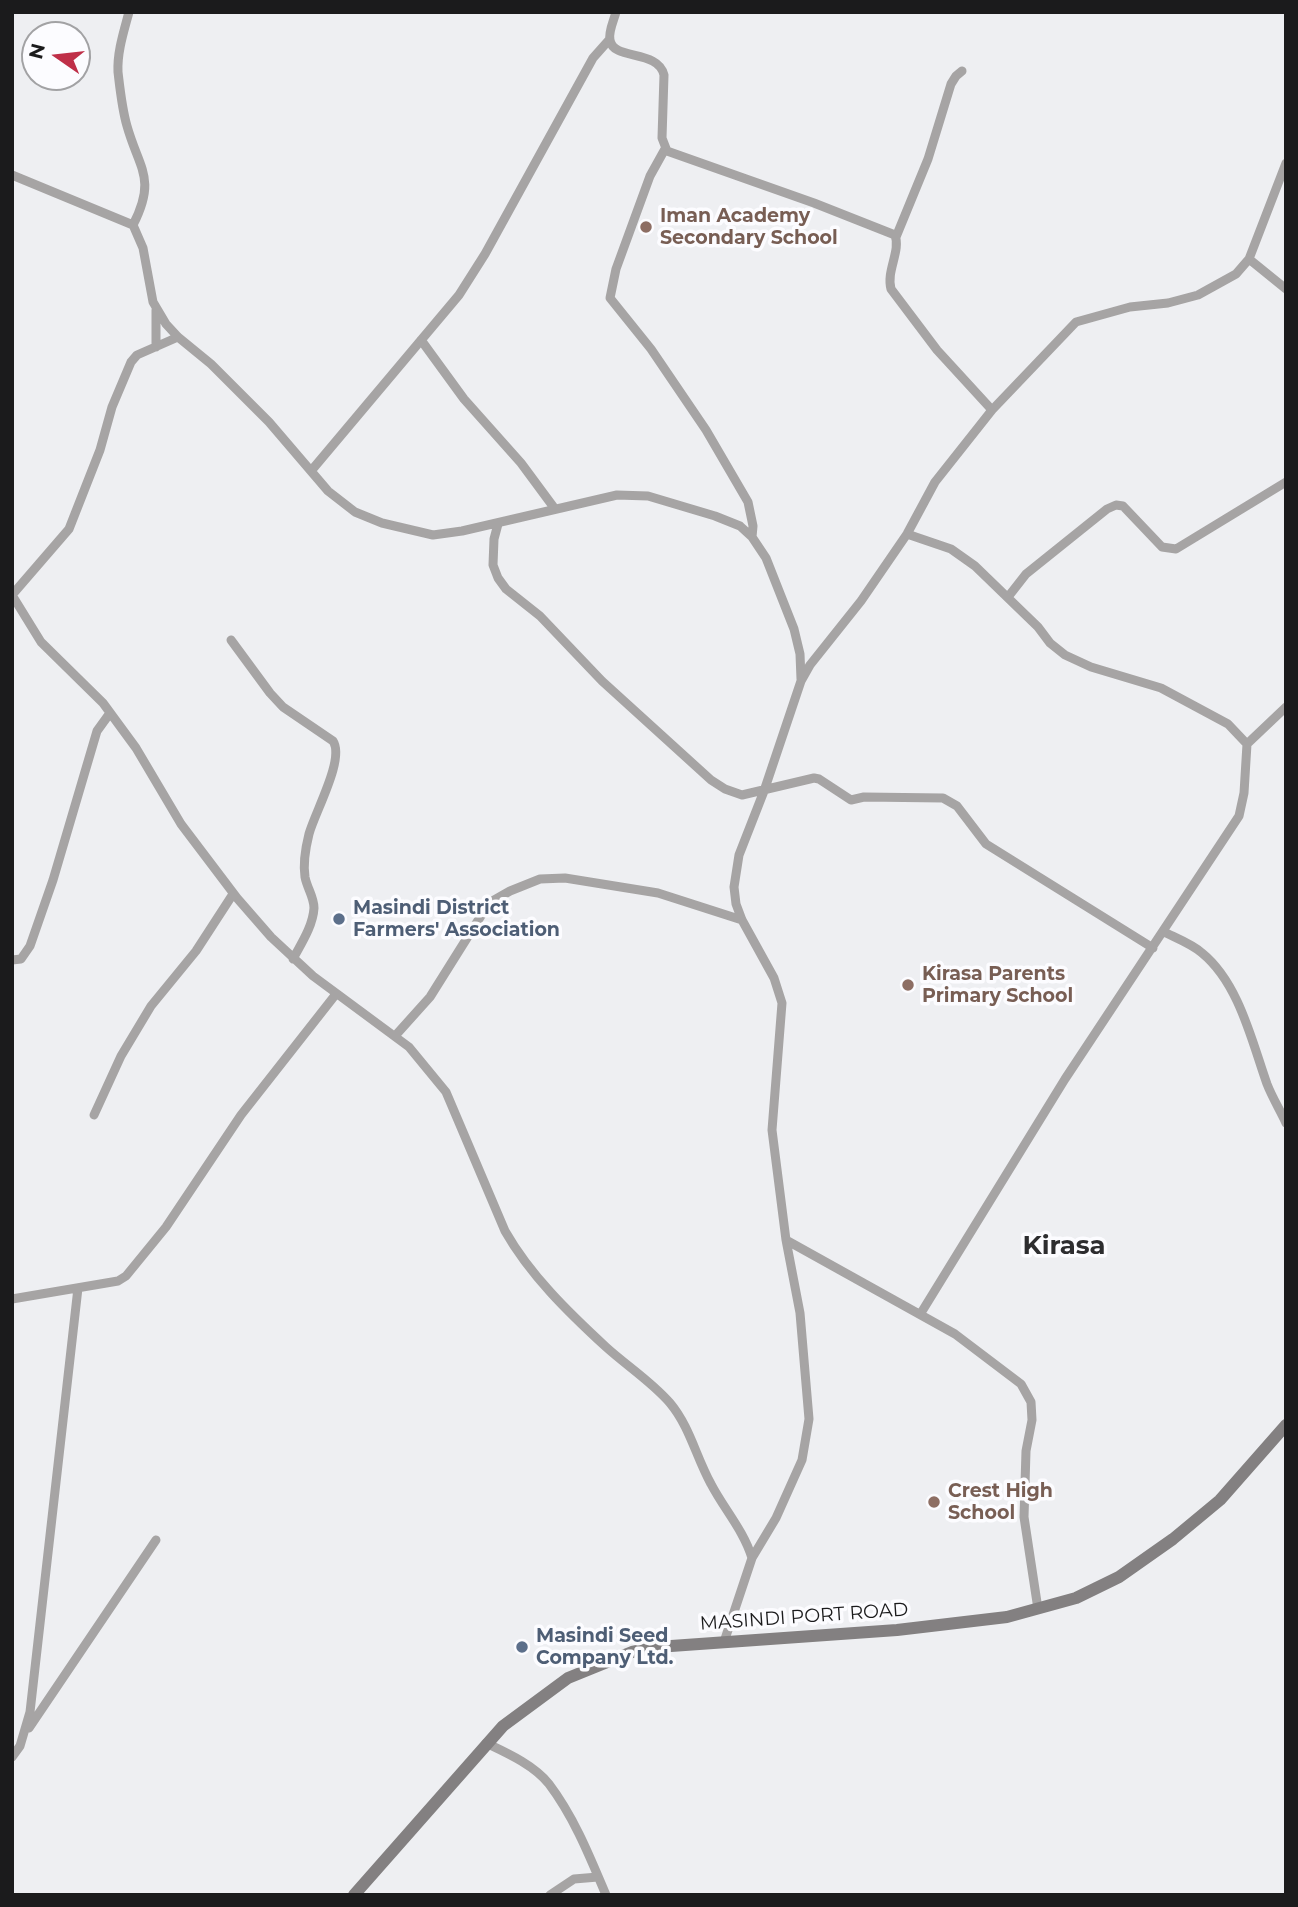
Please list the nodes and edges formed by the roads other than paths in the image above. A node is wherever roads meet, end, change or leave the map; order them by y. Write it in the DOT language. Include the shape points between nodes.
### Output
graph roads {
  1 [pos="129,12"];
  2 [pos="616,12"];
  3 [pos="610,40"];
  4 [pos="962,71"];
  5 [pos="665,149"];
  6 [pos="1286,163"];
  7 [pos="12,175"];
  8 [pos="133,225"];
  9 [pos="896,237"];
  10 [pos="1249,259"];
  11 [pos="1286,289"];
  12 [pos="156,309"];
  13 [pos="178,337"];
  14 [pos="421,340"];
  15 [pos="156,347"];
  16 [pos="992,410"];
  17 [pos="311,471"];
  18 [pos="1286,482"];
  19 [pos="555,509"];
  20 [pos="498,524"];
  21 [pos="907,534"];
  22 [pos="752,537"];
  23 [pos="1007,597"];
  24 [pos="230,640"];
  25 [pos="801,681"];
  26 [pos="1286,707"];
  27 [pos="110,713"];
  28 [pos="1247,744"];
  29 [pos="764,791"];
  30 [pos="233,894"];
  31 [pos="742,920"];
  32 [pos="1164,932"];
  33 [pos="1153,948"];
  34 [pos="293,959"];
  35 [pos="12,960"];
  36 [pos="336,994"];
  37 [pos="395,1036"];
  38 [pos="94,1115"];
  39 [pos="1286,1123"];
  40 [pos="786,1240"];
  41 [pos="78,1288"];
  42 [pos="12,1299"];
  43 [pos="921,1313"];
  44 [pos="1286,1425"];
  45 [pos="156,1540"];
  46 [pos="752,1558"];
  47 [pos="1038,1609"];
  48 [pos="724,1642"];
  49 [pos="26,1732"];
  50 [pos="486,1743"];
  51 [pos="12,1757"];
  52 [pos="598,1877"];
  53 [pos="354,1895"];
  54 [pos="550,1895"];
  55 [pos="606,1895"];
  1 -- 8 [label="street" via="118,72 127,127 145,170 141,206"];
  2 -- 3 [label="street"];
  3 -- 5 [label="street" via="617,50 662,68"];
  3 -- 14 [label="street" via="593,58 473,274"];
  4 -- 9 [label="street" via="951,84 928,159"];
  5 -- 9 [label="street"];
  5 -- 22 [label="street" via="615,269 610,298 706,430 748,502"];
  6 -- 10 [label="street"];
  7 -- 8 [label="street"];
  8 -- 12 [label="street" via="143,248"];
  9 -- 16 [label="street" via="891,289 937,350"];
  10 -- 11 [label="street"];
  10 -- 16 [label="street" via="1236,274 1198,295 1076,322"];
  12 -- 13 [label="street"];
  12 -- 15 [label="street"];
  13 -- 15 [label="street"];
  13 -- 17 [label="street" via="269,422"];
  14 -- 17 [label="street"];
  14 -- 19 [label="street"];
  15 -- 27 [label="street" via="137,355 129,365 69,530 12,595 41,642"];
  16 -- 21 [label="street" via="935,482"];
  17 -- 20 [label="street" via="355,512 410,531 447,535"];
  18 -- 23 [label="street" via="1177,549 1162,547 1124,506 1116,505 1026,574"];
  19 -- 20 [label="street"];
  19 -- 22 [label="street" via="617,495 648,496 715,516 740,526"];
  20 -- 29 [label="street" via="493,565 506,589 712,780 742,795"];
  21 -- 23 [label="street" via="951,549"];
  21 -- 25 [label="street"];
  22 -- 25 [label="street" via="766,558 794,629"];
  23 -- 28 [label="street" via="1065,655 1161,688 1228,724"];
  24 -- 34 [label="street" via="289,712 336,746 334,767 306,855 305,874 314,911"];
  25 -- 29 [label="street"];
  26 -- 28 [label="street"];
  27 -- 30 [label="street" via="181,824"];
  27 -- 35 [label="street" via="91,746 30,946 21,959"];
  28 -- 32 [label="street" via="1238,816"];
  29 -- 31 [label="street" via="734,872"];
  29 -- 33 [label="street" via="814,778 851,800 943,798 957,806 986,844"];
  30 -- 34 [label="street"];
  30 -- 38 [label="street" via="197,951 151,1006"];
  31 -- 37 [label="street" via="658,893 540,878 489,904 430,997"];
  31 -- 40 [label="street" via="774,978 782,1003 772,1130"];
  32 -- 33 [label="street"];
  32 -- 39 [label="street" via="1202,952 1230,990"];
  33 -- 43 [label="street" via="1065,1079"];
  34 -- 36 [label="street"];
  36 -- 37 [label="street"];
  36 -- 41 [label="street" via="234,1124 181,1205 129,1272 118,1281"];
  37 -- 46 [label="street" via="446,1092 514,1247 532,1273 671,1404 709,1482 747,1540"];
  40 -- 43 [label="street"];
  40 -- 46 [label="street" via="800,1313 809,1419 802,1460"];
  41 -- 42 [label="street"];
  41 -- 49 [label="street"];
  43 -- 47 [label="street" via="1021,1384 1031,1402 1024,1517"];
  44 -- 47 [label="main road, MASINDI PORT ROAD" via="1220,1500 1173,1539 1119,1577 1076,1598"];
  45 -- 49 [label="street"];
  46 -- 48 [label="street"];
  47 -- 48 [label="main road, MASINDI PORT ROAD" via="897,1630"];
  48 -- 50 [label="main road, MASINDI PORT ROAD" via="657,1647 587,1669 534,1701"];
  49 -- 51 [label="street"];
  50 -- 52 [label="street" via="516,1757 548,1783 582,1838"];
  50 -- 53 [label="main road, MASINDI PORT ROAD"];
  52 -- 54 [label="street" via="574,1880"];
  52 -- 55 [label="street"];
}
